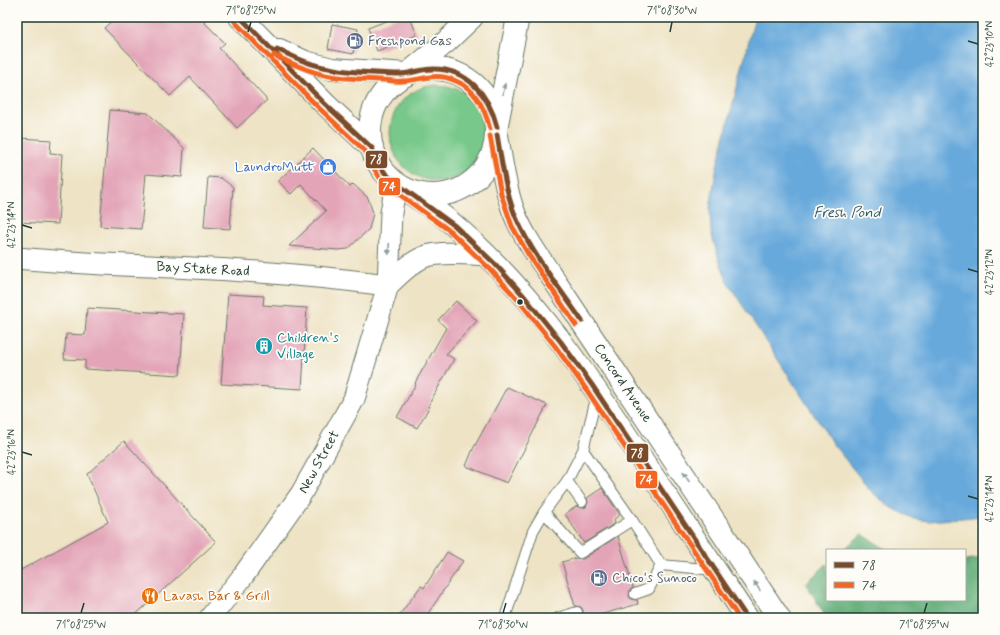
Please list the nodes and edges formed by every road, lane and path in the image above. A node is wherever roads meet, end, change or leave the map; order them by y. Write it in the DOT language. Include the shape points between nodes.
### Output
graph roads {
  1 [pos="240,17"];
  2 [pos="472,17"];
  3 [pos="518,17"];
  4 [pos="265,44"];
  5 [pos="407,74"];
  6 [pos="497,131"];
  7 [pos="372,148"];
  8 [pos="397,185"];
  9 [pos="486,255"];
  10 [pos="17,258"];
  11 [pos="388,285"];
  12 [pos="597,393"];
  13 [pos="583,450"];
  14 [pos="567,482"];
  15 [pos="582,502"];
  16 [pos="544,512"];
  17 [pos="632,520"];
  18 [pos="661,565"];
  19 [pos="716,570"];
  20 [pos="635,594"];
  21 [pos="577,612"];
  22 [pos="210,618"];
  23 [pos="505,618"];
  24 [pos="558,618"];
  25 [pos="747,618"];
  26 [pos="779,618"];
  1 -- 4 [label="main road"];
  2 -- 5 [label="main road"];
  6 -- 3 [label="main road, one-way"];
  4 -- 5 [label="main road" via="319,67"];
  4 -- 7 [label="main road"];
  5 -- 6 [label="main road" via="437,69 452,71 466,78 487,98 494,112"];
  5 -- 7 [label="main road" via="389,87 376,104 370,126"];
  6 -- 8 [label="main road" via="494,152 487,166 476,179 463,188 431,196 414,193"];
  26 -- 6 [label="main road, Concord Avenue, one-way" via="522,230 508,193"];
  7 -- 8 [label="main road" via="379,166"];
  8 -- 9 [label="main road, Concord Avenue" via="448,220"];
  8 -- 11 [label="street, New Street, one-way" via="391,213"];
  9 -- 11 [label="street" via="437,254 424,257"];
  9 -- 12 [label="main road, Concord Avenue" via="552,330"];
  10 -- 11 [label="street, Bay State Road" via="61,263 194,268"];
  11 -- 22 [label="street, New Street" via="354,399 301,494"];
  12 -- 13 [label="lane"];
  12 -- 19 [label="main road, Concord Avenue"];
  13 -- 14 [label="lane"];
  13 -- 17 [label="lane"];
  14 -- 15 [label="lane"];
  14 -- 16 [label="lane"];
  16 -- 17 [label="lane" via="580,554 604,532"];
  16 -- 23 [label="lane" via="534,531"];
  17 -- 18 [label="lane"];
  18 -- 19 [label="lane"];
  18 -- 20 [label="lane" via="649,590"];
  19 -- 25 [label="main road, Concord Avenue"];
  21 -- 24 [label="lane"];
}
